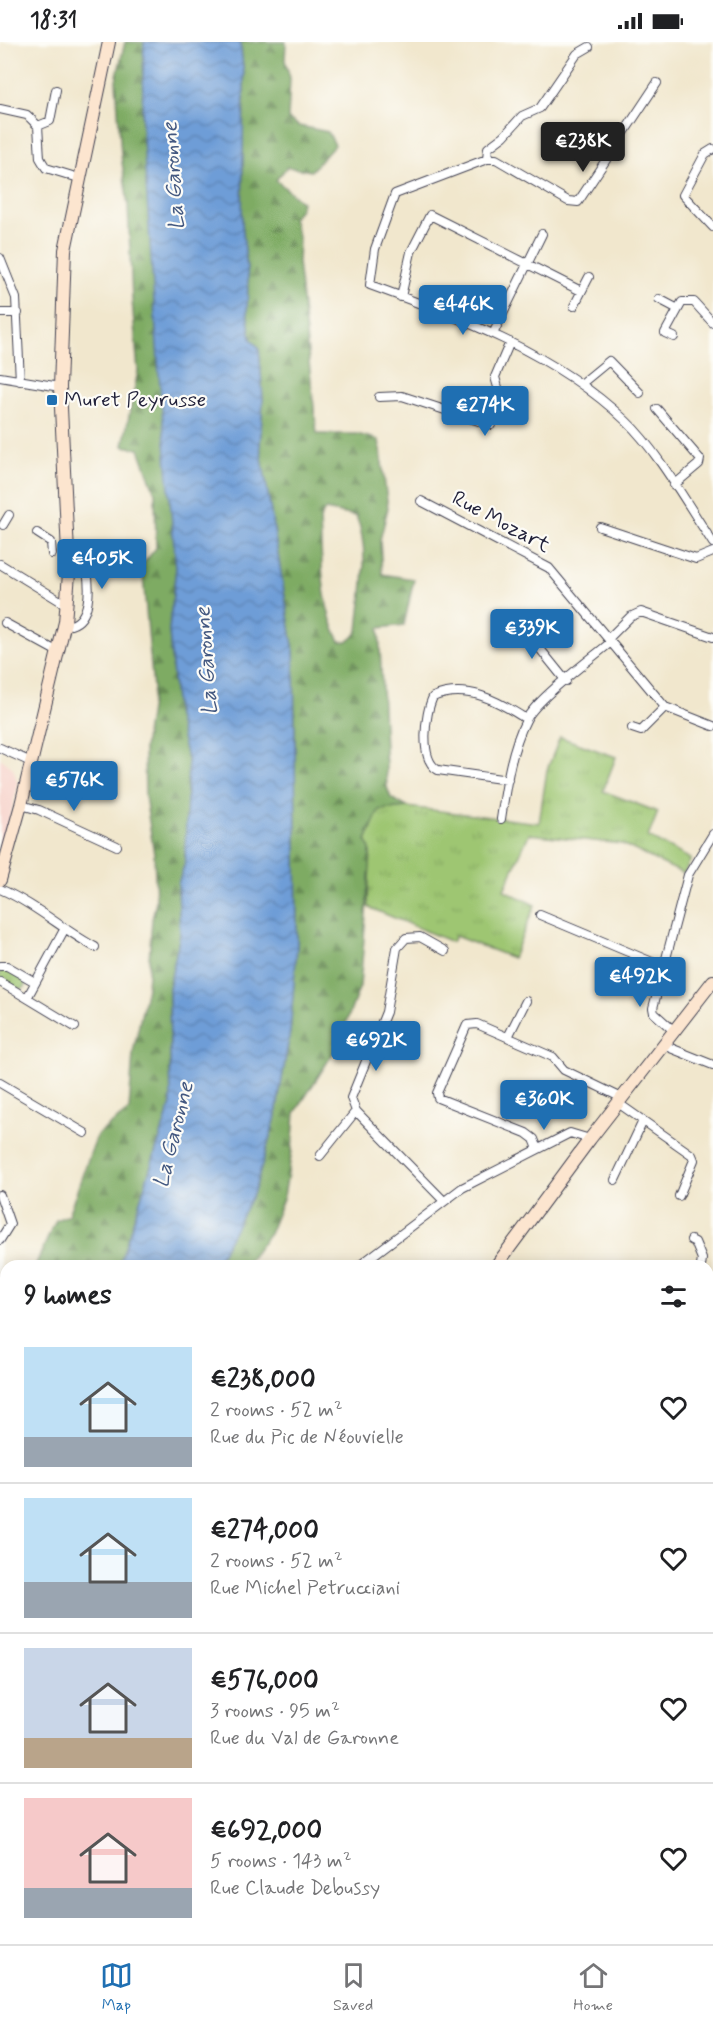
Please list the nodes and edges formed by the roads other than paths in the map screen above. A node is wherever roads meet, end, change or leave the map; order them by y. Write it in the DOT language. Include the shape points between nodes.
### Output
graph roads {
  1 [pos="109,42"];
  2 [pos="590,47"];
  3 [pos="657,83"];
  4 [pos="57,90"];
  5 [pos="0,110"];
  6 [pos="38,126"];
  7 [pos="713,149"];
  8 [pos="487,159"];
  9 [pos="79,178"];
  10 [pos="713,227"];
  11 [pos="542,234"];
  12 [pos="0,258"];
  13 [pos="527,264"];
  14 [pos="589,277"];
  15 [pos="581,291"];
  16 [pos="401,297"];
  17 [pos="659,299"];
  18 [pos="574,306"];
  19 [pos="678,309"];
  20 [pos="0,313"];
  21 [pos="18,313"];
  22 [pos="713,323"];
  23 [pos="493,334"];
  24 [pos="674,337"];
  25 [pos="510,342"];
  26 [pos="0,377"];
  27 [pos="20,381"];
  28 [pos="582,384"];
  29 [pos="60,387"];
  30 [pos="640,393"];
  31 [pos="379,397"];
  32 [pos="657,409"];
  33 [pos="674,485"];
  34 [pos="421,501"];
  35 [pos="9,515"];
  36 [pos="3,525"];
  37 [pos="600,527"];
  38 [pos="37,533"];
  39 [pos="713,543"];
  40 [pos="713,552"];
  41 [pos="69,555"];
  42 [pos="0,564"];
  43 [pos="69,574"];
  44 [pos="66,605"];
  45 [pos="65,622"];
  46 [pos="5,623"];
  47 [pos="543,625"];
  48 [pos="713,637"];
  49 [pos="610,640"];
  50 [pos="58,652"];
  51 [pos="566,681"];
  52 [pos="665,707"];
  53 [pos="526,719"];
  54 [pos="713,726"];
  55 [pos="632,728"];
  56 [pos="0,748"];
  57 [pos="31,762"];
  58 [pos="508,780"];
  59 [pos="21,806"];
  60 [pos="501,819"];
  61 [pos="713,834"];
  62 [pos="117,846"];
  63 [pos="0,880"];
  64 [pos="0,889"];
  65 [pos="540,915"];
  66 [pos="64,930"];
  67 [pos="95,947"];
  68 [pos="445,951"];
  69 [pos="0,966"];
  70 [pos="664,967"];
  71 [pos="713,981"];
  72 [pos="0,982"];
  73 [pos="35,982"];
  74 [pos="27,998"];
  75 [pos="526,1000"];
  76 [pos="75,1027"];
  77 [pos="675,1032"];
  78 [pos="508,1037"];
  79 [pos="663,1045"];
  80 [pos="713,1065"];
  81 [pos="0,1083"];
  82 [pos="620,1101"];
  83 [pos="356,1111"];
  84 [pos="643,1121"];
  85 [pos="85,1133"];
  86 [pos="590,1139"];
  87 [pos="538,1149"];
  88 [pos="320,1156"];
  89 [pos="615,1180"];
  90 [pos="0,1195"];
  91 [pos="680,1196"];
  92 [pos="443,1200"];
  93 [pos="0,1240"];
  94 [pos="691,1240"];
  95 [pos="367,1260"];
  96 [pos="500,1260"];
  97 [pos="700,1260"];
  1 -- 9 [label="street"];
  2 -- 8 [label="street" via="577,54 540,108 522,116 488,148"];
  3 -- 8 [label="street" via="578,202 568,201 496,159"];
  4 -- 6 [label="street" via="50,121"];
  5 -- 6 [label="street" via="27,115"];
  6 -- 9 [label="street" via="40,158 45,168"];
  7 -- 10 [label="street" via="705,154 683,195"];
  8 -- 16 [label="street" via="395,194 375,249 370,285"];
  9 -- 29 [label="street" via="65,250"];
  11 -- 13 [label="street"];
  12 -- 21 [label="street" via="15,293"];
  13 -- 15 [label="street"];
  13 -- 16 [label="street" via="430,215 411,252"];
  13 -- 23 [label="street"];
  14 -- 15 [label="street"];
  15 -- 18 [label="street"];
  16 -- 23 [label="street"];
  17 -- 19 [label="street"];
  19 -- 22 [label="street" via="681,302 694,302"];
  19 -- 24 [label="street" via="665,333"];
  20 -- 21 [label="street"];
  21 -- 27 [label="street"];
  23 -- 25 [label="street"];
  25 -- 28 [label="street"];
  25 -- 31 [label="street" via="495,377 501,398 491,425 402,396"];
  26 -- 27 [label="street"];
  27 -- 29 [label="street"];
  28 -- 30 [label="street" via="609,360"];
  28 -- 33 [label="street" via="627,422"];
  29 -- 41 [label="street"];
  32 -- 33 [label="street" via="700,459"];
  33 -- 39 [label="street"];
  34 -- 49 [label="street, Rue Mozart" via="549,568"];
  35 -- 36 [label="street"];
  37 -- 40 [label="street" via="696,559"];
  38 -- 41 [label="street" via="51,542 50,553"];
  41 -- 43 [label="street"];
  42 -- 44 [label="street"];
  43 -- 44 [label="street"];
  43 -- 45 [label="street" via="74,567 87,571 88,593 84,616 71,626"];
  44 -- 45 [label="street"];
  45 -- 50 [label="street"];
  46 -- 50 [label="street"];
  47 -- 51 [label="street" via="541,650"];
  48 -- 49 [label="street" via="641,612 630,617"];
  49 -- 51 [label="street"];
  49 -- 52 [label="street, Rue Mozart"];
  50 -- 57 [label="street"];
  51 -- 53 [label="street"];
  52 -- 54 [label="street, Rue Mozart"];
  52 -- 55 [label="street" via="641,731"];
  53 -- 58 [label="street"];
  53 -- 58 [label="street" via="492,697 476,694 447,691 433,697 428,707 427,756 432,767"];
  56 -- 57 [label="street"];
  57 -- 59 [label="street"];
  58 -- 60 [label="street"];
  59 -- 62 [label="street" via="39,810"];
  59 -- 63 [label="street"];
  61 -- 70 [label="street" via="688,875"];
  64 -- 66 [label="street" via="46,914"];
  65 -- 70 [label="street"];
  66 -- 67 [label="street"];
  66 -- 73 [label="street"];
  68 -- 83 [label="street" via="420,937 406,938 397,948 386,1012 351,1098"];
  69 -- 73 [label="street"];
  70 -- 77 [label="street" via="654,1013"];
  71 -- 77 [label="street"];
  72 -- 74 [label="street"];
  73 -- 74 [label="street"];
  74 -- 76 [label="street"];
  75 -- 78 [label="street"];
  77 -- 79 [label="street"];
  78 -- 82 [label="street" via="554,1058 564,1070"];
  78 -- 87 [label="street" via="477,1024 467,1025 437,1095 444,1103 530,1135"];
  79 -- 80 [label="street"];
  79 -- 82 [label="street"];
  81 -- 85 [label="street"];
  82 -- 84 [label="street"];
  82 -- 86 [label="street"];
  83 -- 88 [label="street"];
  83 -- 92 [label="street"];
  84 -- 89 [label="street"];
  84 -- 91 [label="street" via="694,1157"];
  86 -- 87 [label="street" via="570,1133"];
  86 -- 96 [label="street"];
  87 -- 92 [label="street"];
  90 -- 93 [label="street" via="9,1224"];
  92 -- 95 [label="street"];
  94 -- 97 [label="street"];
}
